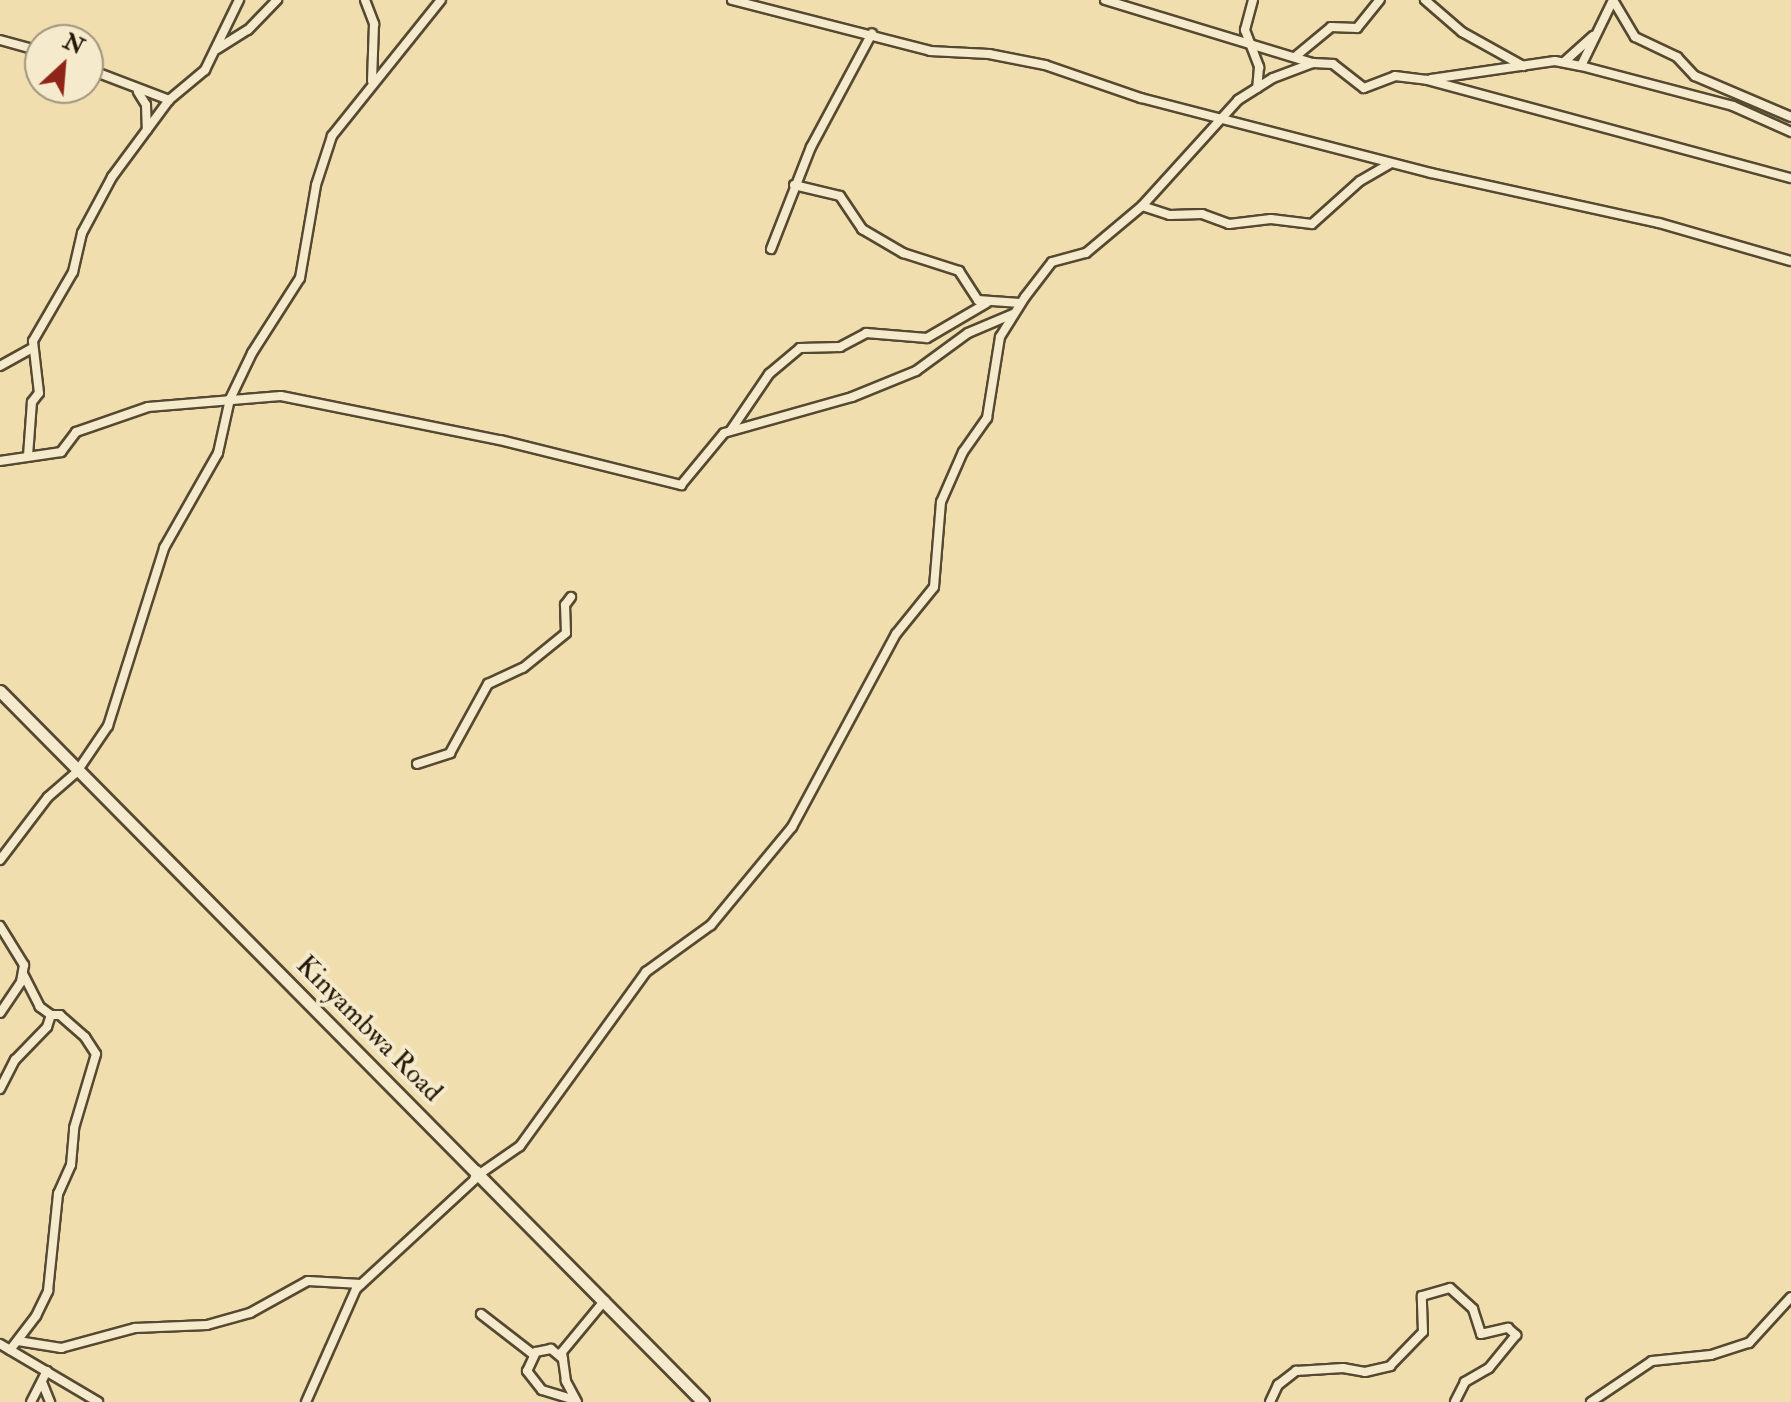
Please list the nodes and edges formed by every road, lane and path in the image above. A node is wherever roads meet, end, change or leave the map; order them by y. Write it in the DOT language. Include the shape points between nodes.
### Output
graph roads {
  1 [pos="277,0"];
  2 [pos="365,0"];
  3 [pos="441,0"];
  4 [pos="732,0"];
  5 [pos="1105,0"];
  6 [pos="1253,0"];
  7 [pos="1380,0"];
  8 [pos="1425,0"];
  9 [pos="238,2"];
  10 [pos="1597,29"];
  11 [pos="872,33"];
  12 [pos="0,40"];
  13 [pos="1249,43"];
  14 [pos="24,47"];
  15 [pos="217,49"];
  16 [pos="1296,56"];
  17 [pos="1564,62"];
  18 [pos="1313,63"];
  19 [pos="1523,66"];
  20 [pos="1581,66"];
  21 [pos="104,76"];
  22 [pos="1427,80"];
  23 [pos="372,81"];
  24 [pos="1257,88"];
  25 [pos="138,91"];
  26 [pos="169,100"];
  27 [pos="1791,117"];
  28 [pos="1219,119"];
  29 [pos="147,130"];
  30 [pos="1791,132"];
  31 [pos="1395,164"];
  32 [pos="1791,178"];
  33 [pos="794,185"];
  34 [pos="1142,206"];
  35 [pos="771,249"];
  36 [pos="1791,261"];
  37 [pos="987,303"];
  38 [pos="1020,303"];
  39 [pos="1014,314"];
  40 [pos="31,349"];
  41 [pos="0,366"];
  42 [pos="230,399"];
  43 [pos="731,431"];
  44 [pos="28,456"];
  45 [pos="0,461"];
  46 [pos="571,597"];
  47 [pos="0,691"];
  48 [pos="417,764"];
  49 [pos="76,773"];
  50 [pos="0,860"];
  51 [pos="0,926"];
  52 [pos="23,974"];
  53 [pos="0,1013"];
  54 [pos="51,1015"];
  55 [pos="0,1093"];
  56 [pos="479,1171"];
  57 [pos="361,1284"];
  58 [pos="1791,1297"];
  59 [pos="605,1300"];
  60 [pos="481,1314"];
  61 [pos="18,1341"];
  62 [pos="0,1344"];
  63 [pos="10,1350"];
  64 [pos="534,1355"];
  65 [pos="563,1359"];
  66 [pos="47,1371"];
  67 [pos="42,1382"];
  68 [pos="576,1401"];
  69 [pos="31,1402"];
  70 [pos="50,1402"];
  71 [pos="98,1402"];
  72 [pos="306,1402"];
  73 [pos="703,1402"];
  74 [pos="1270,1402"];
  75 [pos="1455,1402"];
  76 [pos="1591,1402"];
  1 -- 15 [label="street" via="248,30"];
  2 -- 23 [label="street" via="374,19"];
  3 -- 23 [label="street"];
  4 -- 11 [label="street"];
  5 -- 13 [label="street"];
  6 -- 13 [label="street" via="1245,30"];
  7 -- 16 [label="street" via="1357,28 1331,27"];
  8 -- 19 [label="street" via="1471,38"];
  9 -- 15 [label="street"];
  10 -- 17 [label="street"];
  10 -- 20 [label="street"];
  10 -- 27 [label="street" via="1613,0 1635,37 1677,57 1695,76"];
  11 -- 28 [label="street" via="930,51 989,54 1045,65"];
  11 -- 33 [label="street"];
  12 -- 14 [label="street"];
  13 -- 16 [label="street"];
  13 -- 24 [label="street" via="1259,67"];
  15 -- 26 [label="street" via="195,82"];
  16 -- 18 [label="street"];
  17 -- 19 [label="street"];
  17 -- 20 [label="street"];
  18 -- 22 [label="street" via="1342,68 1364,88 1395,76"];
  18 -- 24 [label="street"];
  19 -- 22 [label="street"];
  20 -- 30 [label="street" via="1733,106"];
  21 -- 25 [label="street"];
  22 -- 32 [label="street"];
  23 -- 42 [label="street" via="323,155 300,278"];
  24 -- 28 [label="street"];
  25 -- 26 [label="street"];
  25 -- 29 [label="street" via="146,105"];
  26 -- 29 [label="street"];
  28 -- 31 [label="street"];
  28 -- 34 [label="street"];
  29 -- 40 [label="street" via="94,209 73,272"];
  31 -- 34 [label="street" via="1360,181 1312,224 1271,219 1229,224 1202,214 1170,215"];
  31 -- 36 [label="street" via="1659,223"];
  33 -- 35 [label="street"];
  33 -- 37 [label="street" via="840,196 862,229 903,253 959,271 969,293"];
  34 -- 38 [label="street" via="1086,253 1052,262"];
  37 -- 38 [label="street"];
  37 -- 43 [label="street" via="927,338 866,333 840,347 800,348 769,374"];
  38 -- 39 [label="street"];
  39 -- 43 [label="street" via="968,333 916,371 852,397"];
  39 -- 56 [label="street" via="995,357 987,418 963,452 941,502 934,587 896,634 792,827 711,925 646,972 520,1146"];
  40 -- 41 [label="street"];
  40 -- 44 [label="street" via="39,393 30,410"];
  42 -- 43 [label="street" via="308,398 681,485 691,479 716,439"];
  42 -- 44 [label="street" via="148,407 76,432 61,452"];
  42 -- 49 [label="street" via="218,453 164,548 108,726"];
  44 -- 45 [label="street"];
  46 -- 48 [label="street" via="565,605 566,633 523,668 488,684 450,753"];
  47 -- 49 [label="street, Kinyambwa Road"];
  49 -- 50 [label="street" via="48,797"];
  49 -- 56 [label="street, Kinyambwa Road"];
  51 -- 52 [label="street" via="13,940"];
  52 -- 53 [label="street"];
  52 -- 54 [label="street" via="40,1007"];
  54 -- 55 [label="street" via="47,1027 15,1060"];
  54 -- 61 [label="street" via="60,1015 96,1054 74,1128 72,1161 58,1194 48,1291"];
  56 -- 57 [label="street"];
  56 -- 59 [label="street, Kinyambwa Road"];
  57 -- 61 [label="street" via="308,1281 250,1313 207,1325 135,1328 61,1348"];
  57 -- 72 [label="street"];
  58 -- 76 [label="street" via="1749,1343 1711,1355 1652,1361"];
  59 -- 65 [label="street" via="566,1342"];
  59 -- 73 [label="street, Kinyambwa Road"];
  60 -- 64 [label="street"];
  61 -- 63 [label="street"];
  62 -- 63 [label="street"];
  63 -- 66 [label="street"];
  64 -- 65 [label="street" via="551,1349"];
  64 -- 68 [label="street" via="527,1371 533,1382 556,1397"];
  65 -- 68 [label="street"];
  66 -- 67 [label="street"];
  66 -- 71 [label="street"];
  67 -- 69 [label="street"];
  67 -- 70 [label="street"];
  74 -- 75 [label="street" via="1278,1385 1296,1371 1365,1372 1390,1366 1423,1332 1422,1296 1450,1288 1473,1309 1481,1334 1508,1328 1516,1335 1489,1368 1465,1382"];
}
